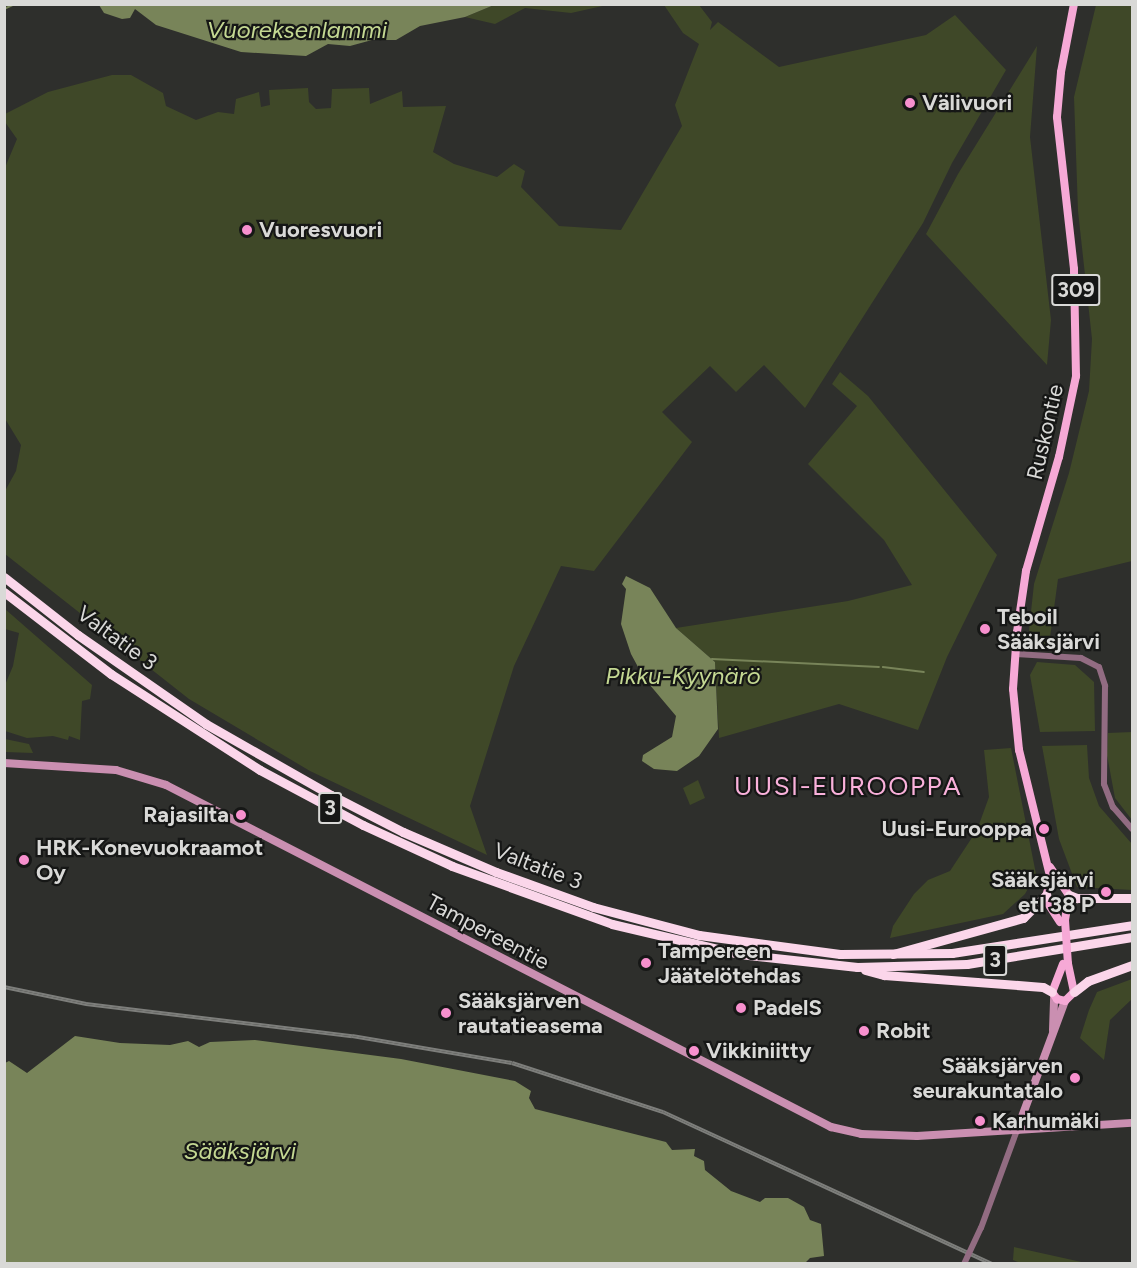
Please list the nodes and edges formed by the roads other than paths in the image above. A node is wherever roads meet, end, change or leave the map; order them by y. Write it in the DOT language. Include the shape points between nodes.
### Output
graph roads {
  1 [pos="1074,4"];
  2 [pos="4,577"];
  3 [pos="4,592"];
  4 [pos="1015,654"];
  5 [pos="4,763"];
  6 [pos="1132,829"];
  7 [pos="1047,863"];
  8 [pos="1063,886"];
  9 [pos="1047,893"];
  10 [pos="1069,895"];
  11 [pos="1132,898"];
  12 [pos="1063,921"];
  13 [pos="1132,925"];
  14 [pos="1132,937"];
  15 [pos="888,956"];
  16 [pos="1066,964"];
  17 [pos="1132,965"];
  18 [pos="857,967"];
  19 [pos="1074,992"];
  20 [pos="1053,995"];
  21 [pos="1065,1001"];
  22 [pos="1053,1034"];
  23 [pos="1132,1123"];
  24 [pos="1017,1130"];
  25 [pos="964,1263"];
  1 -- 4 [label="main road, Ruskontie / 309" via="1060,72 1057,117 1074,269 1076,376 1059,457 1026,571"];
  2 -- 15 [label="highway, Valtatie 3 / 3" via="86,641 206,724 331,795 414,836 543,890 660,926 768,947"];
  3 -- 18 [label="highway, Valtatie 3 / 3" via="111,674 227,750 363,825 452,866 538,900 656,937 739,954"];
  4 -- 6 [label="street" via="1081,658 1099,667 1105,686 1104,784 1113,807"];
  4 -- 7 [label="main road, Ruskontie / 309" via="1019,750"];
  5 -- 24 [label="main road, Tampereentie" via="116,770 166,785 831,1126 882,1136"];
  7 -- 8 [label="main road, Ruskontie / 309"];
  7 -- 9 [label="main road, Ruskontie / 309" via="1051,880"];
  8 -- 9 [label="main road" via="1055,885"];
  8 -- 10 [label="main road, 309"];
  9 -- 12 [label="main road, 309"];
  9 -- 15 [label="highway" via="1023,918"];
  10 -- 11 [label="highway"];
  10 -- 12 [label="main road, 309"];
  12 -- 16 [label="main road, 309, bridge"];
  13 -- 15 [label="highway, Valtatie 3 / 3" via="989,949"];
  14 -- 18 [label="highway, Valtatie 3 / 3" via="968,964"];
  16 -- 19 [label="main road, 309"];
  16 -- 20 [label="main road, 309"];
  17 -- 19 [label="highway" via="1088,981"];
  18 -- 20 [label="highway" via="884,975 1042,987"];
  19 -- 21 [label="main road, 309"];
  20 -- 21 [label="main road"];
  20 -- 22 [label="main road, 309"];
  21 -- 22 [label="main road, 309"];
  22 -- 24 [label="main road, 309"];
  23 -- 24 [label="main road, Tampereentie"];
  24 -- 25 [label="street, bridge"];
}
